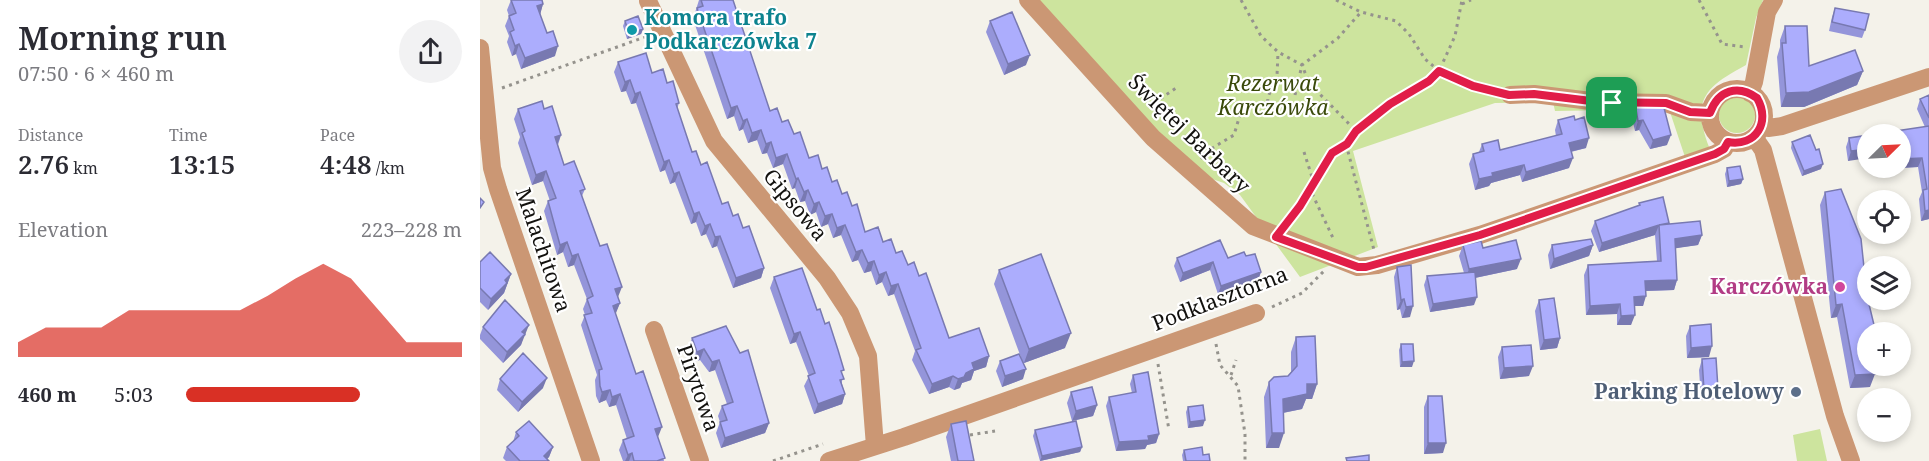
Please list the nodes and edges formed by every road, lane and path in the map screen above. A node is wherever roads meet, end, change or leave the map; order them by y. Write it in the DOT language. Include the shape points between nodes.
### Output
graph roads {
  1 [pos="1028,0"];
  2 [pos="1241,0"];
  3 [pos="1336,0"];
  4 [pos="1471,0"];
  5 [pos="1699,0"];
  6 [pos="1774,0"];
  7 [pos="648,1"];
  8 [pos="1462,2"];
  9 [pos="1361,12"];
  10 [pos="661,32"];
  11 [pos="480,48"];
  12 [pos="1759,49"];
  13 [pos="1278,52"];
  14 [pos="1302,65"];
  15 [pos="1439,71"];
  16 [pos="1929,77"];
  17 [pos="1179,86"];
  18 [pos="484,92"];
  19 [pos="1750,93"];
  20 [pos="1295,95"];
  21 [pos="1509,95"];
  22 [pos="1710,113"];
  23 [pos="1134,117"];
  24 [pos="1356,131"];
  25 [pos="1758,131"];
  26 [pos="1728,142"];
  27 [pos="1347,144"];
  28 [pos="1304,152"];
  29 [pos="1191,172"];
  30 [pos="1314,180"];
  31 [pos="1309,187"];
  32 [pos="1276,237"];
  33 [pos="1344,262"];
  34 [pos="1377,265"];
  35 [pos="1256,313"];
  36 [pos="654,330"];
  37 [pos="1154,348"];
  38 [pos="1217,350"];
  39 [pos="1236,360"];
  40 [pos="1230,376"];
  41 [pos="1168,430"];
  42 [pos="995,431"];
  43 [pos="970,435"];
  44 [pos="875,446"];
  45 [pos="591,461"];
  46 [pos="700,461"];
  47 [pos="829,461"];
  48 [pos="1245,461"];
  49 [pos="1851,461"];
  1 -- 23 [label="street, Świętej Barbary"];
  2 -- 13 [label="path" via="1261,36"];
  3 -- 9 [label="path"];
  4 -- 8 [label="path"];
  5 -- 12 [label="path" via="1722,44"];
  6 -- 12 [label="street" via="1767,12"];
  7 -- 10 [label="street, Gipsowa"];
  8 -- 15 [label="path" via="1455,36"];
  9 -- 14 [label="path" via="1338,38"];
  9 -- 15 [label="path" via="1396,21"];
  10 -- 18 [label="path"];
  10 -- 44 [label="street, Gipsowa" via="714,141 827,279 854,322 870,368"];
  11 -- 18 [label="street, Malachitowa"];
  12 -- 19 [label="street"];
  13 -- 14 [label="path"];
  13 -- 29 [label="path" via="1277,76 1268,96 1267,111 1255,114 1242,108 1234,135 1209,150"];
  14 -- 20 [label="path"];
  14 -- 24 [label="path" via="1309,83"];
  15 -- 21 [label="path" via="1473,86"];
  15 -- 24 [label="path"];
  16 -- 25 [label="street"];
  17 -- 23 [label="path"];
  18 -- 45 [label="street, Malachitowa" via="498,189"];
  19 -- 22 [label="street" via="1725,92"];
  19 -- 25 [label="street" via="1762,107"];
  21 -- 22 [label="street" via="1666,103 1690,112"];
  22 -- 26 [label="street" via="1712,127"];
  23 -- 29 [label="street, Świętej Barbary"];
  24 -- 27 [label="path"];
  25 -- 26 [label="street" via="1744,142"];
  25 -- 49 [label="street" via="1835,416"];
  26 -- 34 [label="street" via="1715,154 1480,235"];
  27 -- 30 [label="path" via="1332,153"];
  27 -- 34 [label="path"];
  28 -- 30 [label="path"];
  29 -- 32 [label="street, Świętej Barbary" via="1253,226"];
  30 -- 31 [label="path"];
  31 -- 32 [label="path"];
  31 -- 33 [label="path"];
  32 -- 33 [label="street, Świętej Barbary"];
  33 -- 34 [label="street" via="1358,267"];
  33 -- 35 [label="path, Podklasztorna" via="1327,269 1302,293"];
  35 -- 37 [label="street, Podklasztorna"];
  36 -- 46 [label="street, Pirytowa"];
  37 -- 41 [label="path"];
  37 -- 44 [label="street, Podklasztorna"];
  38 -- 40 [label="path" via="1220,365"];
  39 -- 40 [label="path"];
  40 -- 48 [label="path" via="1238,386"];
  42 -- 43 [label="path"];
  44 -- 47 [label="street, Podklasztorna"];
}
